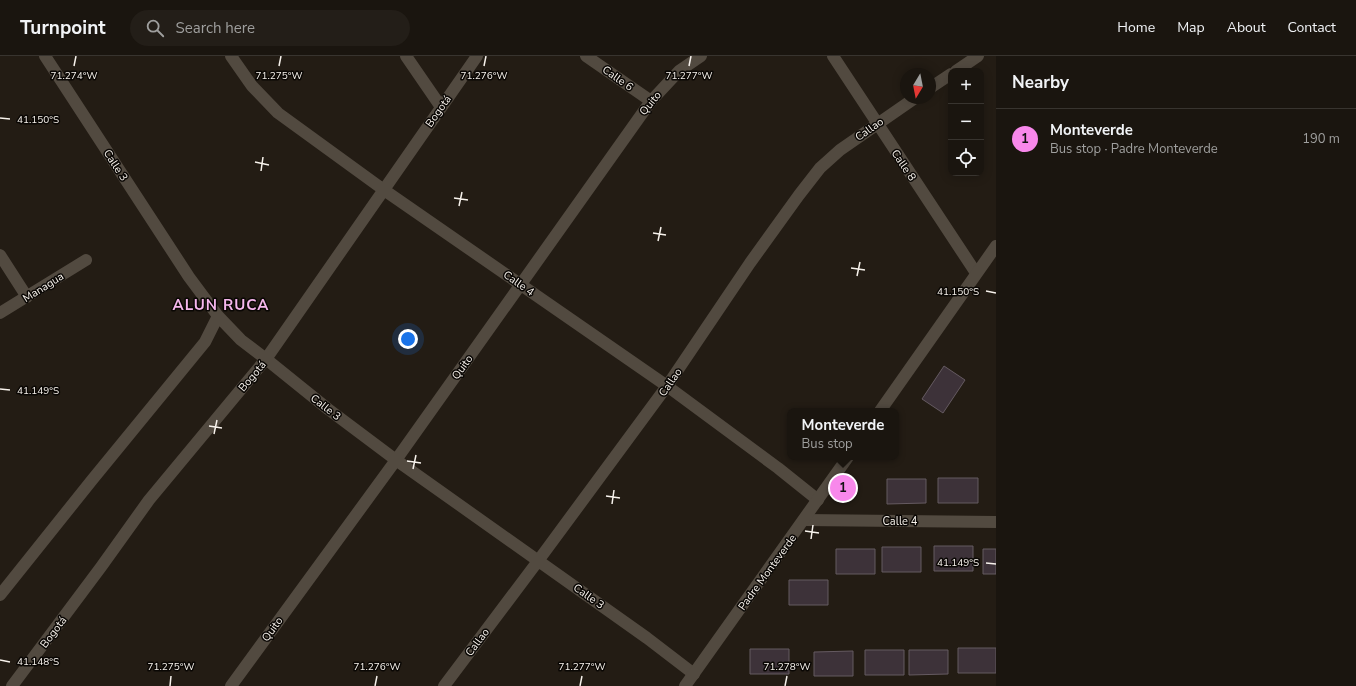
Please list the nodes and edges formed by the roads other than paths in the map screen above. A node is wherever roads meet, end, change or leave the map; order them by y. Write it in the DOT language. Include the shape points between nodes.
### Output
graph roads {
  1 [pos="45,56"];
  2 [pos="230,56"];
  3 [pos="406,56"];
  4 [pos="477,56"];
  5 [pos="586,56"];
  6 [pos="701,56"];
  7 [pos="833,56"];
  8 [pos="978,56"];
  9 [pos="960,68"];
  10 [pos="948,76"];
  11 [pos="936,84"];
  12 [pos="651,101"];
  13 [pos="906,104"];
  14 [pos="442,107"];
  15 [pos="877,123"];
  16 [pos="384,190"];
  17 [pos="996,246"];
  18 [pos="0,256"];
  19 [pos="86,260"];
  20 [pos="976,273"];
  21 [pos="521,285"];
  22 [pos="27,297"];
  23 [pos="0,313"];
  24 [pos="218,316"];
  25 [pos="266,359"];
  26 [pos="667,386"];
  27 [pos="882,408"];
  28 [pos="396,460"];
  29 [pos="846,460"];
  30 [pos="818,500"];
  31 [pos="804,520"];
  32 [pos="996,522"];
  33 [pos="538,561"];
  34 [pos="0,595"];
  35 [pos="694,674"];
  36 [pos="12,686"];
  37 [pos="230,686"];
  38 [pos="444,686"];
  39 [pos="685,686"];
  1 -- 24 [label="street, Calle 3" via="188,277"];
  2 -- 16 [label="street, Calle 4" via="252,86 278,113"];
  3 -- 14 [label="street"];
  4 -- 14 [label="street, Bogotá"];
  5 -- 12 [label="street, Calle 6"];
  6 -- 12 [label="street, Quito" via="679,71"];
  7 -- 15 [label="street, Calle 8"];
  8 -- 9 [label="street"];
  10 -- 11 [label="street"];
  12 -- 21 [label="street, Quito"];
  13 -- 15 [label="street, Callao"];
  14 -- 16 [label="street, Bogotá"];
  15 -- 20 [label="street, Calle 8"];
  15 -- 26 [label="street, Callao" via="840,150 820,168 803,189"];
  16 -- 21 [label="street, Calle 4"];
  16 -- 25 [label="street, Bogotá"];
  17 -- 20 [label="street"];
  18 -- 22 [label="street"];
  19 -- 22 [label="street, Managua"];
  20 -- 27 [label="street"];
  21 -- 26 [label="street, Calle 4"];
  21 -- 28 [label="street, Quito"];
  22 -- 23 [label="street, Managua"];
  24 -- 25 [label="street, Calle 3" via="241,340"];
  24 -- 34 [label="street" via="205,342"];
  25 -- 28 [label="street, Calle 3"];
  25 -- 36 [label="street, Bogotá" via="149,500"];
  26 -- 30 [label="street, Calle 4"];
  26 -- 33 [label="street, Callao"];
  28 -- 33 [label="street, Calle 3"];
  28 -- 37 [label="street, Quito"];
  29 -- 30 [label="street, Padre Monteverde"];
  30 -- 31 [label="street, Padre Monteverde"];
  31 -- 32 [label="street, Calle 4"];
  31 -- 35 [label="street, Padre Monteverde"];
  33 -- 35 [label="street, Calle 3"];
  33 -- 38 [label="street, Callao"];
  35 -- 39 [label="street, Padre Monteverde"];
}
